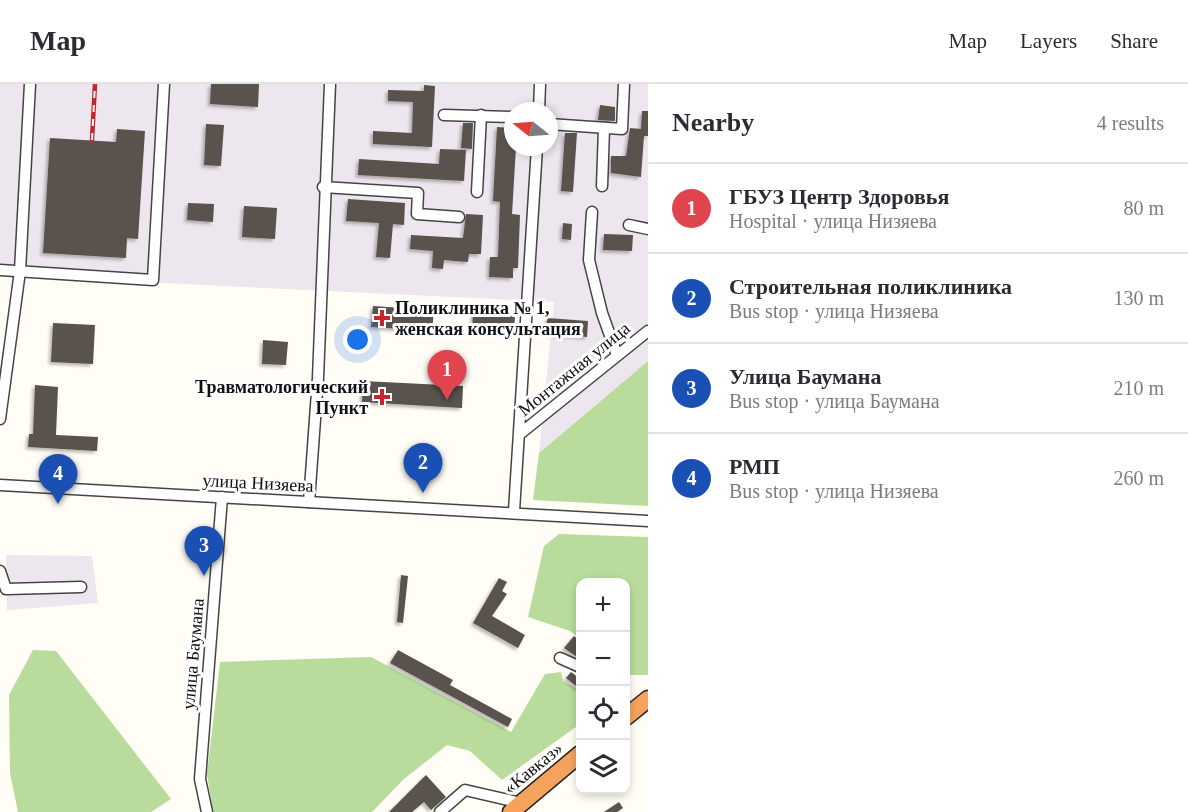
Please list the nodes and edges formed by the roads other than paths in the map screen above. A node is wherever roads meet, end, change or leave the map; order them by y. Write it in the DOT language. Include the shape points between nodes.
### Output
graph roads {
  1 [pos="30,84"];
  2 [pos="164,84"];
  3 [pos="330,84"];
  4 [pos="540,84"];
  5 [pos="624,84"];
  6 [pos="539,102"];
  7 [pos="444,115"];
  8 [pos="481,115"];
  9 [pos="504,116"];
  10 [pos="558,125"];
  11 [pos="604,128"];
  12 [pos="536,156"];
  13 [pos="603,186"];
  14 [pos="324,187"];
  15 [pos="477,192"];
  16 [pos="591,212"];
  17 [pos="459,217"];
  18 [pos="629,225"];
  19 [pos="648,229"];
  20 [pos="0,270"];
  21 [pos="20,271"];
  22 [pos="648,331"];
  23 [pos="618,355"];
  24 [pos="0,419"];
  25 [pos="521,433"];
  26 [pos="0,485"];
  27 [pos="222,497"];
  28 [pos="309,502"];
  29 [pos="514,511"];
  30 [pos="648,521"];
  31 [pos="0,571"];
  32 [pos="81,587"];
  33 [pos="560,658"];
  34 [pos="576,665"];
  35 [pos="576,757"];
  36 [pos="516,808"];
  37 [pos="207,812"];
  38 [pos="440,812"];
  1 -- 21 [label="street"];
  2 -- 21 [label="street" via="153,280"];
  3 -- 14 [label="street"];
  4 -- 6 [label="street"];
  5 -- 11 [label="street" via="622,129"];
  7 -- 8 [label="street"];
  8 -- 9 [label="street"];
  8 -- 15 [label="street"];
  10 -- 11 [label="street"];
  11 -- 13 [label="street"];
  12 -- 25 [label="street"];
  14 -- 17 [label="street" via="418,193 417,214"];
  14 -- 28 [label="street" via="318,378"];
  16 -- 23 [label="street" via="589,260 602,313"];
  18 -- 19 [label="street"];
  20 -- 21 [label="street"];
  21 -- 24 [label="street"];
  22 -- 23 [label="street, Монтажная улица"];
  23 -- 25 [label="street, Монтажная улица"];
  25 -- 29 [label="street"];
  26 -- 27 [label="street, улица Низяева"];
  27 -- 28 [label="street, улица Низяева"];
  27 -- 37 [label="street, улица Баумана" via="200,779"];
  28 -- 29 [label="street, улица Низяева"];
  29 -- 30 [label="street, улица Низяева"];
  31 -- 32 [label="street" via="6,589"];
  33 -- 34 [label="street"];
  35 -- 36 [label="highway, «Кавказ»"];
  36 -- 38 [label="street" via="465,790"];
}
